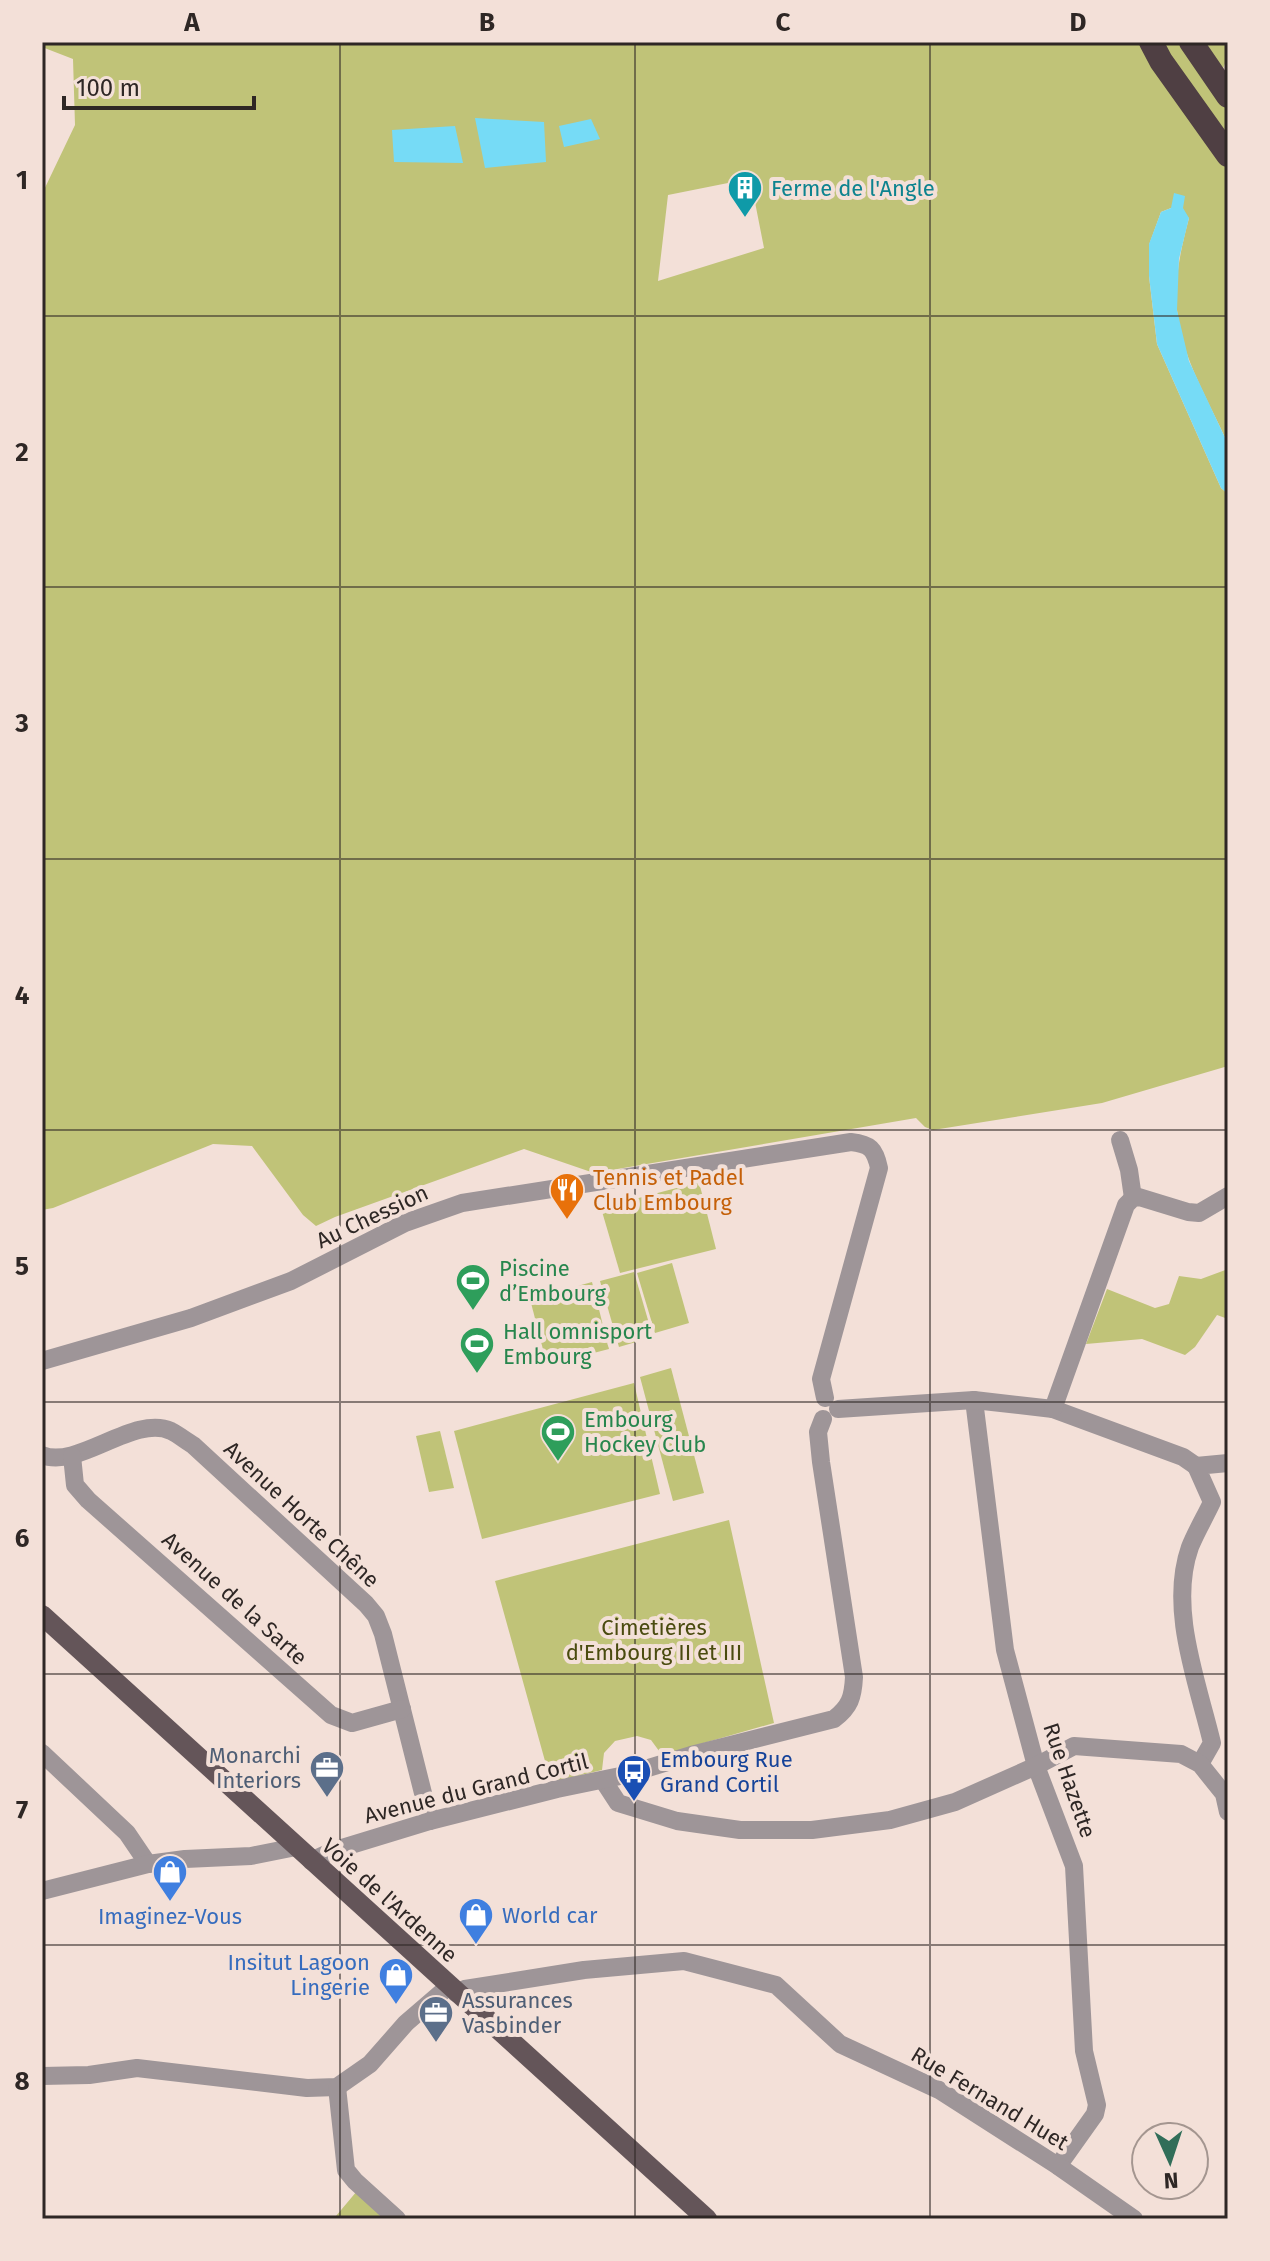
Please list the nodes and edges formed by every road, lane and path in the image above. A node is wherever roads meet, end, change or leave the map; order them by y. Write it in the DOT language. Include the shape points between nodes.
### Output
graph roads {
  1 [pos="1151,42"];
  2 [pos="1191,42"];
  3 [pos="1228,96"];
  4 [pos="1228,155"];
  5 [pos="1120,1140"];
  6 [pos="1228,1196"];
  7 [pos="1133,1198"];
  8 [pos="42,1361"];
  9 [pos="974,1400"];
  10 [pos="829,1408"];
  11 [pos="1053,1409"];
  12 [pos="42,1455"];
  13 [pos="72,1456"];
  14 [pos="1228,1463"];
  15 [pos="1196,1466"];
  16 [pos="42,1615"];
  17 [pos="402,1709"];
  18 [pos="42,1753"];
  19 [pos="1200,1764"];
  20 [pos="1036,1766"];
  21 [pos="603,1780"];
  22 [pos="1228,1812"];
  23 [pos="430,1821"];
  24 [pos="304,1854"];
  25 [pos="148,1864"];
  26 [pos="42,1891"];
  27 [pos="452,1990"];
  28 [pos="42,2076"];
  29 [pos="337,2087"];
  30 [pos="1058,2166"];
  31 [pos="397,2219"];
  32 [pos="707,2219"];
  33 [pos="1134,2219"];
  1 -- 4 [label="highway"];
  2 -- 3 [label="highway"];
  5 -- 7 [label="street"];
  6 -- 7 [label="street" via="1199,1213"];
  7 -- 11 [label="street" via="1126,1205"];
  8 -- 10 [label="street, Au Chession" via="191,1318 291,1281 405,1223 462,1203 865,1143 874,1150 879,1168 821,1379"];
  9 -- 10 [label="street"];
  9 -- 11 [label="street"];
  9 -- 20 [label="street, Rue Hazette" via="1005,1650"];
  10 -- 21 [label="street" via="818,1432 854,1677 847,1708 834,1719"];
  11 -- 15 [label="street"];
  12 -- 13 [label="street, Avenue Horte Chêne"];
  13 -- 17 [label="street, Avenue de la Sarte" via="75,1485 88,1500 331,1715 352,1723"];
  13 -- 17 [label="street, Avenue Horte Chêne" via="139,1430 169,1430 193,1445 376,1616"];
  14 -- 15 [label="street"];
  15 -- 19 [label="street" via="1212,1502 1190,1549 1183,1590 1186,1635 1212,1743"];
  16 -- 24 [label="main road, Voie de l'Ardenne"];
  17 -- 23 [label="street, Avenue Horte Chêne"];
  18 -- 25 [label="street" via="127,1833"];
  19 -- 20 [label="street, Avenue du Grand Cortil" via="1181,1754 1074,1746"];
  19 -- 22 [label="street" via="1224,1794"];
  20 -- 21 [label="street, Avenue du Grand Cortil" via="955,1802 890,1820 812,1830 740,1830 677,1821 618,1803"];
  20 -- 30 [label="street, Rue Hazette" via="1074,1866 1084,2051 1097,2105"];
  21 -- 23 [label="street, Avenue du Grand Cortil"];
  23 -- 24 [label="street, Avenue du Grand Cortil"];
  24 -- 25 [label="street, Avenue du Grand Cortil"];
  24 -- 27 [label="main road, Voie de l'Ardenne"];
  25 -- 26 [label="street, Avenue du Grand Cortil"];
  27 -- 29 [label="street" via="406,2023 370,2064"];
  27 -- 30 [label="street, Rue Fernand Huet" via="684,1961 776,1985 840,2044 922,2080"];
  27 -- 32 [label="main road, Voie de l'Ardenne"];
  28 -- 29 [label="street" via="137,2068"];
  29 -- 31 [label="street" via="346,2170"];
  30 -- 33 [label="street, Rue Fernand Huet"];
}
